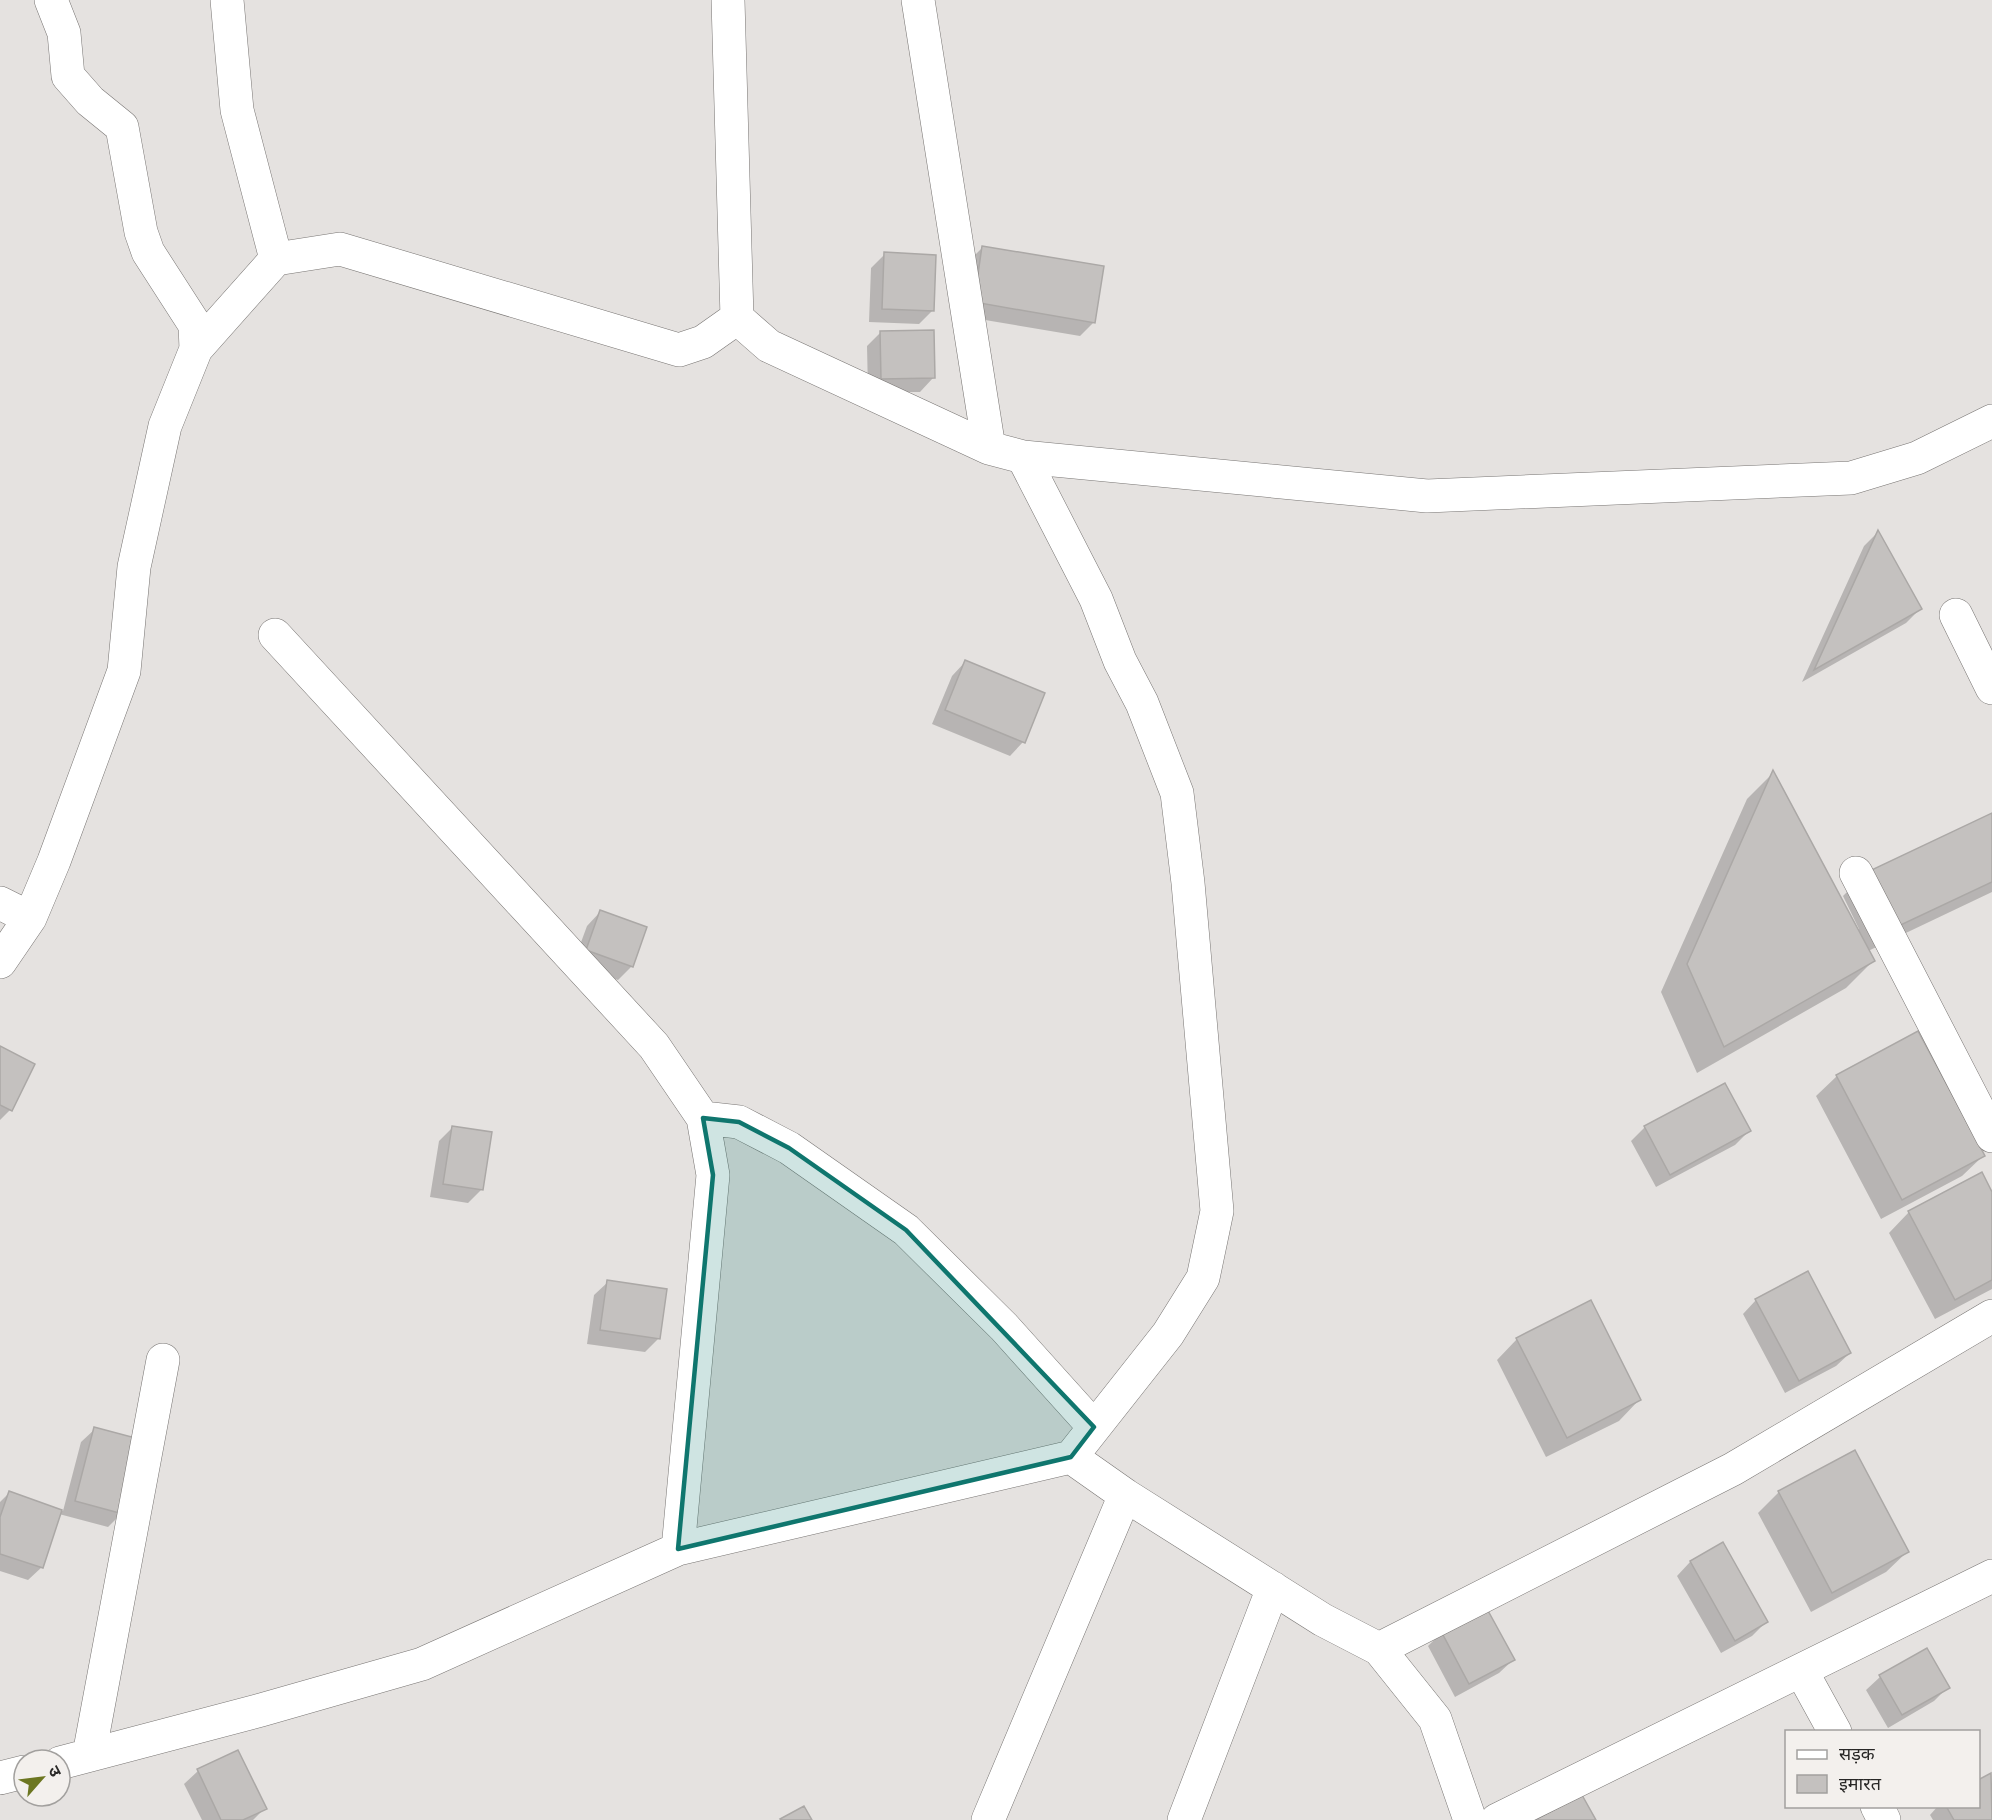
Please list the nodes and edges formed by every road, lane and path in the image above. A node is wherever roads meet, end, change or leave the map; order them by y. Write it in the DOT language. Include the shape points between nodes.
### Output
graph roads {
  1 [pos="51,0"];
  2 [pos="227,0"];
  3 [pos="728,0"];
  4 [pos="918,0"];
  5 [pos="276,259"];
  6 [pos="737,318"];
  7 [pos="196,349"];
  8 [pos="1992,422"];
  9 [pos="989,448"];
  10 [pos="1023,458"];
  11 [pos="1956,615"];
  12 [pos="275,635"];
  13 [pos="1992,687"];
  14 [pos="1856,873"];
  15 [pos="0,903"];
  16 [pos="30,918"];
  17 [pos="0,962"];
  18 [pos="703,1118"];
  19 [pos="1992,1136"];
  20 [pos="1992,1316"];
  21 [pos="163,1360"];
  22 [pos="1095,1426"];
  23 [pos="1071,1457"];
  24 [pos="1125,1495"];
  25 [pos="678,1549"];
  26 [pos="1992,1576"];
  27 [pos="1273,1588"];
  28 [pos="1379,1649"];
  29 [pos="1802,1672"];
  30 [pos="1834,1730"];
  31 [pos="74,1759"];
  32 [pos="988,1820"];
  33 [pos="1184,1820"];
  34 [pos="1470,1820"];
  35 [pos="1497,1820"];
  1 -- 7 [label="street" via="64,33 68,76 90,102 122,127 141,232 148,252 195,325"];
  2 -- 5 [label="street" via="237,110"];
  3 -- 6 [label="street"];
  4 -- 9 [label="street"];
  5 -- 6 [label="street" via="340,249 679,350 704,342"];
  5 -- 7 [label="street"];
  6 -- 9 [label="street" via="769,346"];
  7 -- 16 [label="street" via="165,426 134,567 124,671"];
  8 -- 10 [label="street" via="1917,458 1851,478 1427,496"];
  9 -- 10 [label="street"];
  10 -- 22 [label="street" via="1096,599 1177,793 1216,1211 1203,1278 1168,1334"];
  11 -- 13 [label="street"];
  12 -- 18 [label="street" via="654,1046"];
  14 -- 19 [label="street"];
  15 -- 16 [label="street"];
  16 -- 17 [label="street"];
  18 -- 22 [label="street" via="739,1122 789,1148 906,1230 1004,1327"];
  18 -- 25 [label="street" via="713,1175"];
  20 -- 28 [label="street" via="1733,1469"];
  21 -- 31 [label="street"];
  22 -- 23 [label="street"];
  23 -- 24 [label="street"];
  23 -- 25 [label="street"];
  24 -- 27 [label="street"];
  24 -- 32 [label="street"];
  25 -- 31 [label="street" via="422,1664"];
  26 -- 29 [label="street"];
  27 -- 28 [label="street"];
  27 -- 33 [label="street"];
  28 -- 34 [label="street" via="1435,1719"];
  29 -- 30 [label="street"];
  29 -- 35 [label="street"];
}
